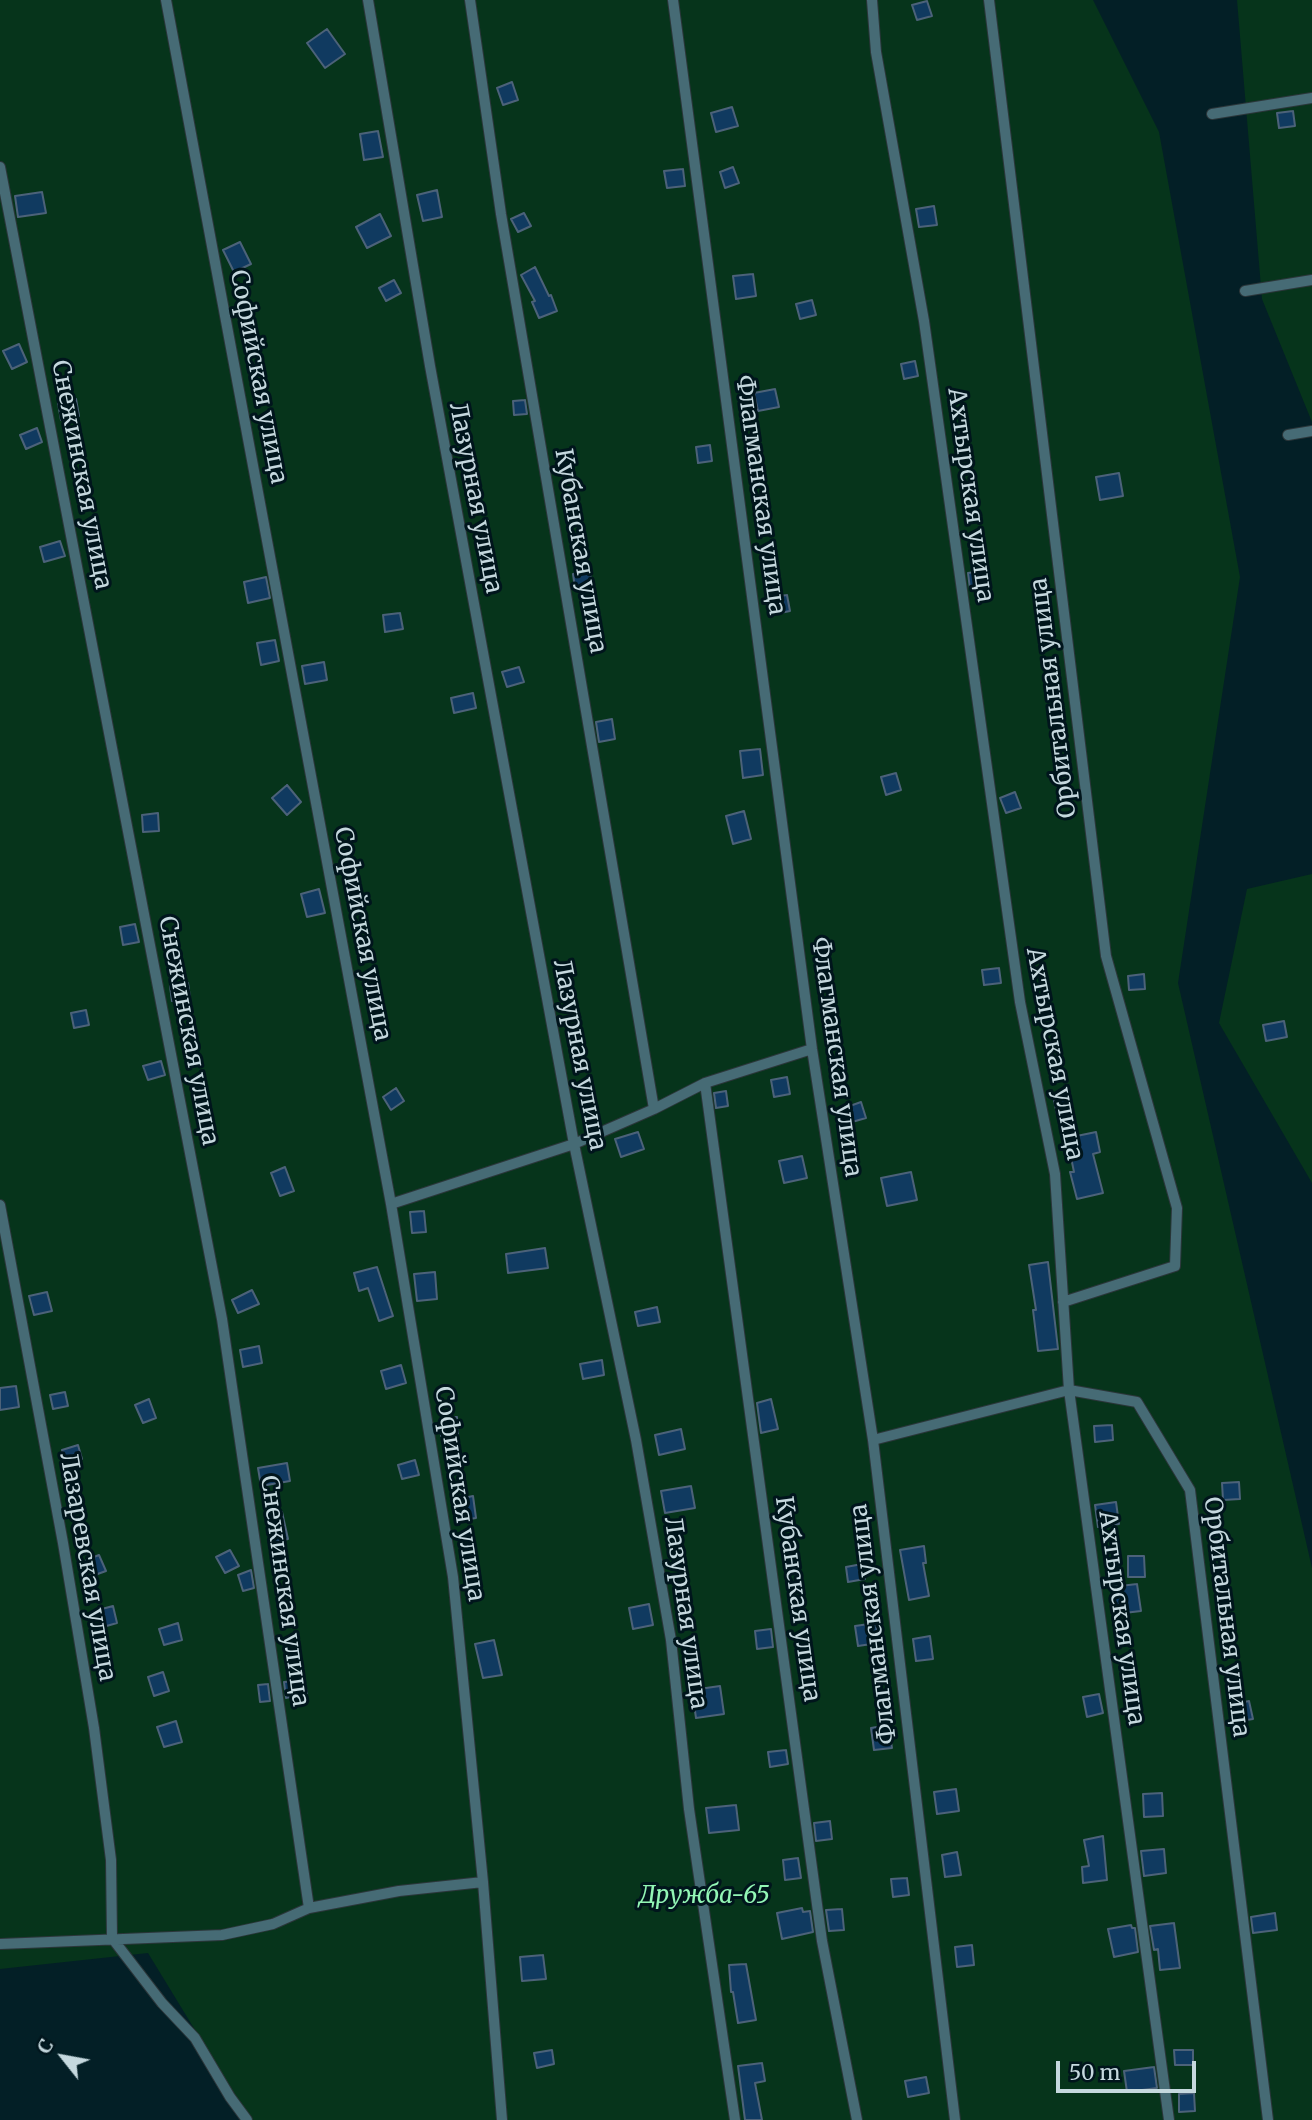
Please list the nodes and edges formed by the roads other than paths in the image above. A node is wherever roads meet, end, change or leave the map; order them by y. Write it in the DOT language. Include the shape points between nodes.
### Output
graph roads {
  1 [pos="166,0"];
  2 [pos="368,0"];
  3 [pos="470,0"];
  4 [pos="673,0"];
  5 [pos="872,0"];
  6 [pos="989,0"];
  7 [pos="1312,98"];
  8 [pos="1212,114"];
  9 [pos="0,167"];
  10 [pos="1312,280"];
  11 [pos="1245,291"];
  12 [pos="1312,431"];
  13 [pos="1288,435"];
  14 [pos="812,1049"];
  15 [pos="705,1083"];
  16 [pos="654,1109"];
  17 [pos="574,1144"];
  18 [pos="391,1204"];
  19 [pos="0,1205"];
  20 [pos="1063,1302"];
  21 [pos="1069,1390"];
  22 [pos="873,1440"];
  23 [pos="483,1882"];
  24 [pos="309,1908"];
  25 [pos="112,1938"];
  26 [pos="0,1944"];
  27 [pos="247,2120"];
  28 [pos="502,2120"];
  29 [pos="735,2120"];
  30 [pos="857,2120"];
  31 [pos="955,2120"];
  32 [pos="1168,2120"];
  33 [pos="1268,2120"];
  1 -- 18 [label="lane, Софийская улица"];
  2 -- 17 [label="lane, Лазурная улица" via="429,366"];
  3 -- 16 [label="lane, Кубанская улица" via="501,214"];
  4 -- 14 [label="lane, Флагманская улица"];
  5 -- 20 [label="lane, Ахтырская улица" via="876,52 924,321 1020,1002 1055,1174"];
  6 -- 20 [label="lane, Орбитальная улица" via="1106,956 1177,1208 1175,1266"];
  7 -- 8 [label="lane"];
  9 -- 24 [label="lane, Снежинская улица" via="222,1318"];
  10 -- 11 [label="lane"];
  12 -- 13 [label="lane"];
  14 -- 15 [label="lane"];
  14 -- 22 [label="lane, Флагманская улица"];
  15 -- 16 [label="lane"];
  15 -- 30 [label="lane, Кубанская улица" via="822,1941"];
  16 -- 17 [label="lane"];
  17 -- 18 [label="lane"];
  17 -- 29 [label="lane, Лазурная улица" via="636,1440 671,1640 689,1809"];
  18 -- 23 [label="lane, Софийская улица" via="453,1577"];
  19 -- 25 [label="lane, Лазаревская улица" via="94,1728 111,1860"];
  20 -- 21 [label="lane, Ахтырская улица"];
  21 -- 22 [label="lane, Орбитальная улица"];
  21 -- 32 [label="lane, Ахтырская улица"];
  21 -- 33 [label="lane, Орбитальная улица" via="1137,1402 1190,1490"];
  22 -- 31 [label="lane, Флагманская улица"];
  23 -- 24 [label="lane" via="399,1891"];
  23 -- 28 [label="lane, Софийская улица"];
  24 -- 25 [label="lane" via="273,1924 222,1935"];
  25 -- 26 [label="lane"];
  25 -- 27 [label="lane" via="195,2038"];
}
